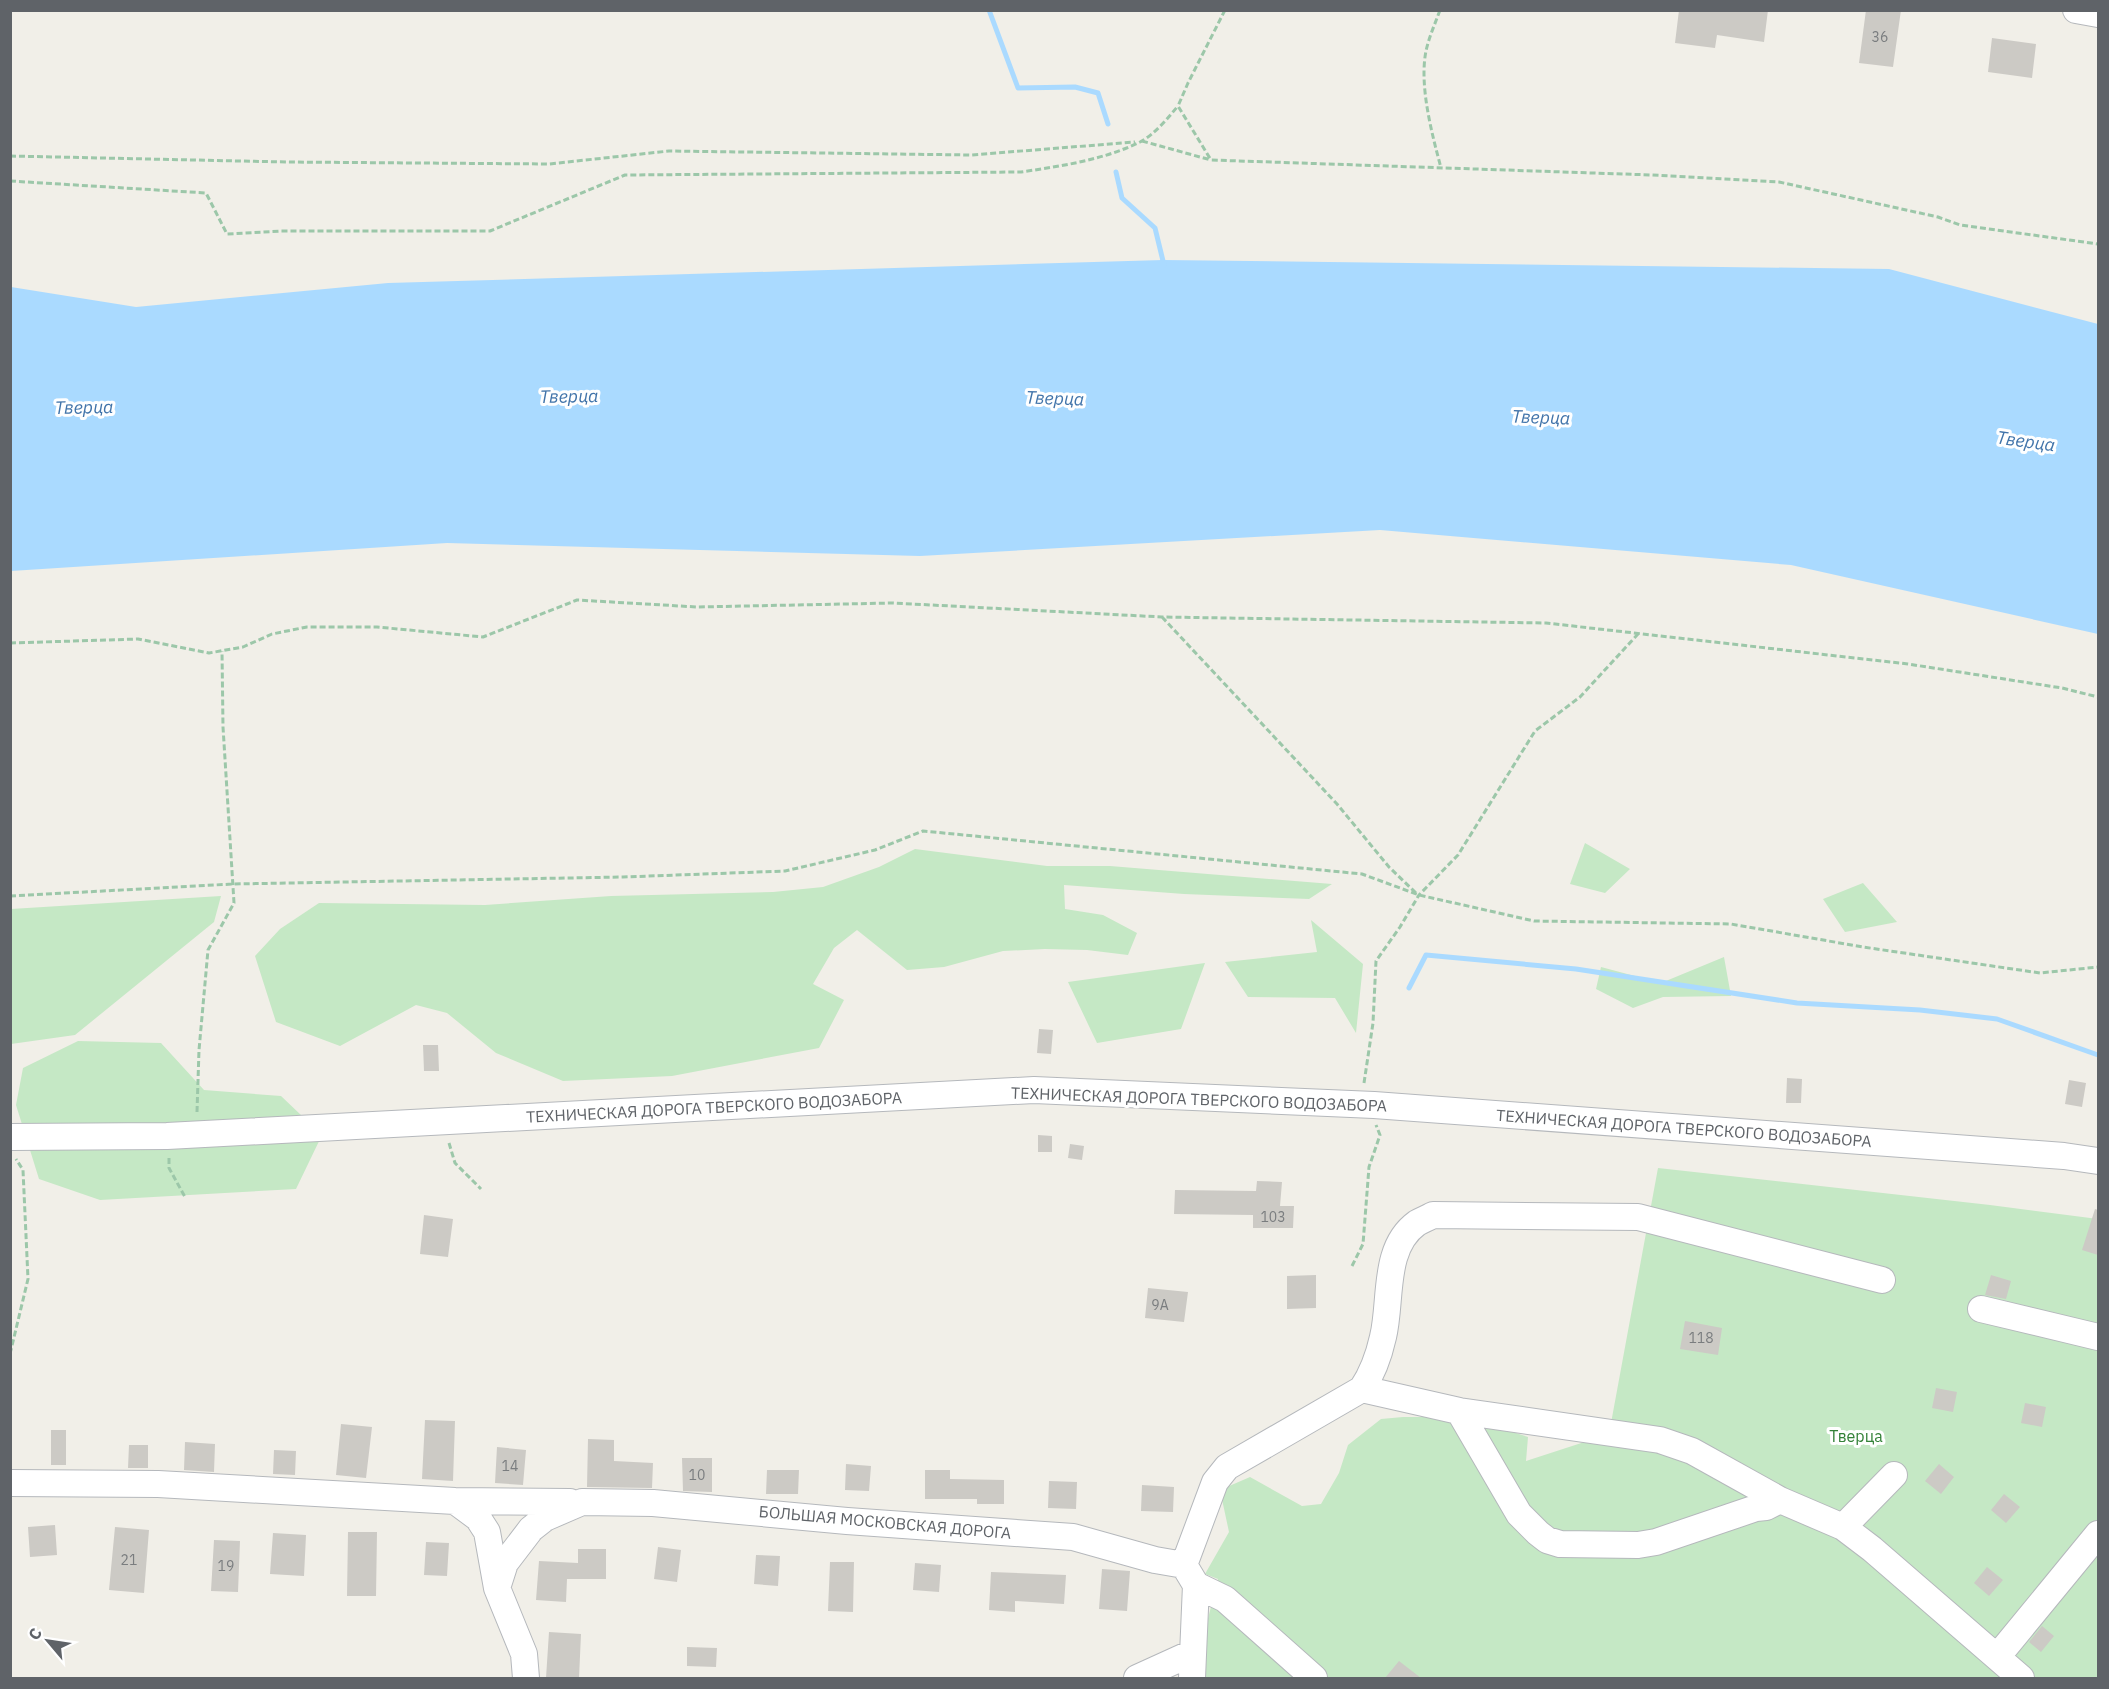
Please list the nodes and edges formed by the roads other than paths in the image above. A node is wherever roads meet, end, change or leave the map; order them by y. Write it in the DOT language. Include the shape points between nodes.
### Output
graph roads {
  1 [pos="2076,10"];
  2 [pos="2098,14"];
  3 [pos="12,1137"];
  4 [pos="2098,1161"];
  5 [pos="1882,1280"];
  6 [pos="1982,1309"];
  7 [pos="2098,1337"];
  8 [pos="1362,1389"];
  9 [pos="1459,1410"];
  10 [pos="1894,1475"];
  11 [pos="10,1483"];
  12 [pos="1780,1500"];
  13 [pos="455,1501"];
  14 [pos="582,1503"];
  15 [pos="1844,1527"];
  16 [pos="2097,1538"];
  17 [pos="1190,1575"];
  18 [pos="497,1588"];
  19 [pos="1192,1653"];
  20 [pos="1997,1657"];
  21 [pos="526,1678"];
  22 [pos="1137,1678"];
  23 [pos="1192,1678"];
  24 [pos="1314,1678"];
  25 [pos="2021,1678"];
  1 -- 2 [label="street"];
  3 -- 4 [label="street, ТЕХНИЧЕСКАЯ ДОРОГА ТВЕРСКОГО ВОДОЗАБОРА" via="167,1136 1034,1090 1366,1105"];
  5 -- 8 [label="street" via="1638,1217 1434,1215 1411,1229 1393,1259 1383,1337"];
  6 -- 7 [label="street"];
  8 -- 9 [label="street"];
  8 -- 17 [label="street" via="1227,1467 1215,1482"];
  9 -- 12 [label="street" via="1660,1440 1692,1451"];
  9 -- 12 [label="street" via="1519,1514 1547,1540 1560,1544 1656,1542"];
  10 -- 15 [label="street"];
  11 -- 13 [label="street, БОЛЬШАЯ МОСКОВСКАЯ ДОРОГА" via="158,1484"];
  12 -- 15 [label="street"];
  13 -- 14 [label="street, БОЛЬШАЯ МОСКОВСКАЯ ДОРОГА"];
  13 -- 18 [label="street" via="478,1518 487,1532"];
  14 -- 17 [label="street, БОЛЬШАЯ МОСКОВСКАЯ ДОРОГА" via="653,1503 1073,1537 1155,1560"];
  14 -- 18 [label="street, БОЛЬШАЯ МОСКОВСКАЯ ДОРОГА" via="545,1518 531,1529 505,1563"];
  15 -- 20 [label="street"];
  16 -- 20 [label="street"];
  17 -- 19 [label="street"];
  17 -- 24 [label="street, БОЛЬШАЯ МОСКОВСКАЯ ДОРОГА" via="1225,1599"];
  18 -- 21 [label="street" via="524,1654"];
  19 -- 22 [label="street"];
  19 -- 23 [label="street"];
  20 -- 25 [label="street"];
}
